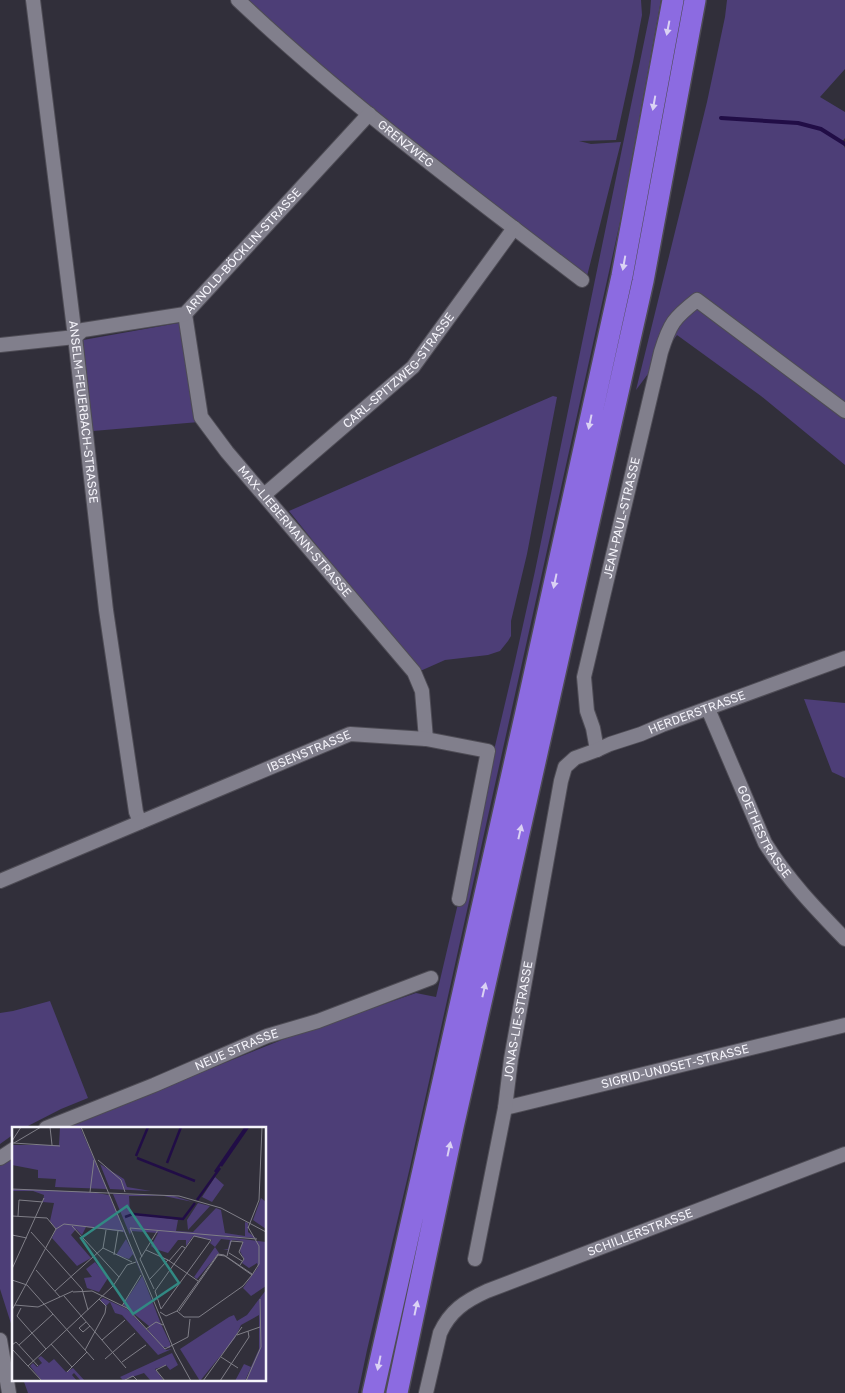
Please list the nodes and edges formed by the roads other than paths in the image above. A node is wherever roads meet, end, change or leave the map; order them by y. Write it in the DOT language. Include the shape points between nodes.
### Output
graph roads {
  1 [pos="33,0"];
  2 [pos="238,0"];
  3 [pos="673,0"];
  4 [pos="695,0"];
  5 [pos="368,114"];
  6 [pos="514,228"];
  7 [pos="582,280"];
  8 [pos="185,314"];
  9 [pos="76,337"];
  10 [pos="0,345"];
  11 [pos="845,411"];
  12 [pos="264,495"];
  13 [pos="845,658"];
  14 [pos="708,709"];
  15 [pos="426,739"];
  16 [pos="597,750"];
  17 [pos="561,781"];
  18 [pos="140,822"];
  19 [pos="0,881"];
  20 [pos="459,899"];
  21 [pos="845,939"];
  22 [pos="430,978"];
  23 [pos="845,1025"];
  24 [pos="506,1108"];
  25 [pos="49,1127"];
  26 [pos="12,1150"];
  27 [pos="845,1154"];
  28 [pos="0,1158"];
  29 [pos="475,1259"];
  30 [pos="0,1340"];
  31 [pos="9,1393"];
  32 [pos="373,1393"];
  33 [pos="398,1393"];
  34 [pos="426,1393"];
  1 -- 9 [label="street, ANSELM-FEUERBACH-STRASSE"];
  2 -- 5 [label="street, GRENZWEG"];
  3 -- 32 [label="highway, one-way" via="622,276"];
  33 -- 4 [label="highway, one-way" via="453,1127 643,281"];
  5 -- 6 [label="street, GRENZWEG"];
  5 -- 8 [label="street, ARNOLD-BÖCKLIN-STRASSE"];
  6 -- 7 [label="street, GRENZWEG"];
  6 -- 12 [label="street, CARL-SPITZWEG-STRASSE" via="413,367"];
  8 -- 9 [label="street, ARNOLD-BÖCKLIN-STRASSE" via="84,330"];
  8 -- 12 [label="street, MAX-LIEBERMANN-STRASSE" via="201,417"];
  9 -- 10 [label="street, ARNOLD-BÖCKLIN-STRASSE"];
  9 -- 18 [label="street, ANSELM-FEUERBACH-STRASSE" via="106,610"];
  11 -- 16 [label="street, JEAN-PAUL-STRASSE" via="697,300 672,322 660,352 584,677 587,711"];
  12 -- 15 [label="street, MAX-LIEBERMANN-STRASSE" via="414,672 422,691"];
  13 -- 14 [label="street, HERDERSTRASSE"];
  14 -- 16 [label="street, HERDERSTRASSE"];
  14 -- 21 [label="street, GOETHESTRASSE" via="765,843 807,900"];
  15 -- 18 [label="street, IBSENSTRASSE" via="350,734"];
  15 -- 20 [label="street, IBSENSTRASSE" via="488,751"];
  16 -- 17 [label="street, HERDERSTRASSE" via="575,758 565,767"];
  17 -- 24 [label="street, JONAS-LIE-STRASSE" via="511,1059"];
  18 -- 19 [label="street, IBSENSTRASSE"];
  22 -- 25 [label="street, NEUE STRASSE" via="318,1021 267,1036"];
  23 -- 24 [label="street, SIGRID-UNDSET-STRASSE"];
  24 -- 29 [label="street, JONAS-LIE-STRASSE"];
  26 -- 28 [label="street"];
  27 -- 34 [label="street, SCHILLERSTRASSE" via="473,1298 452,1313 440,1333"];
  30 -- 31 [label="street"];
}
